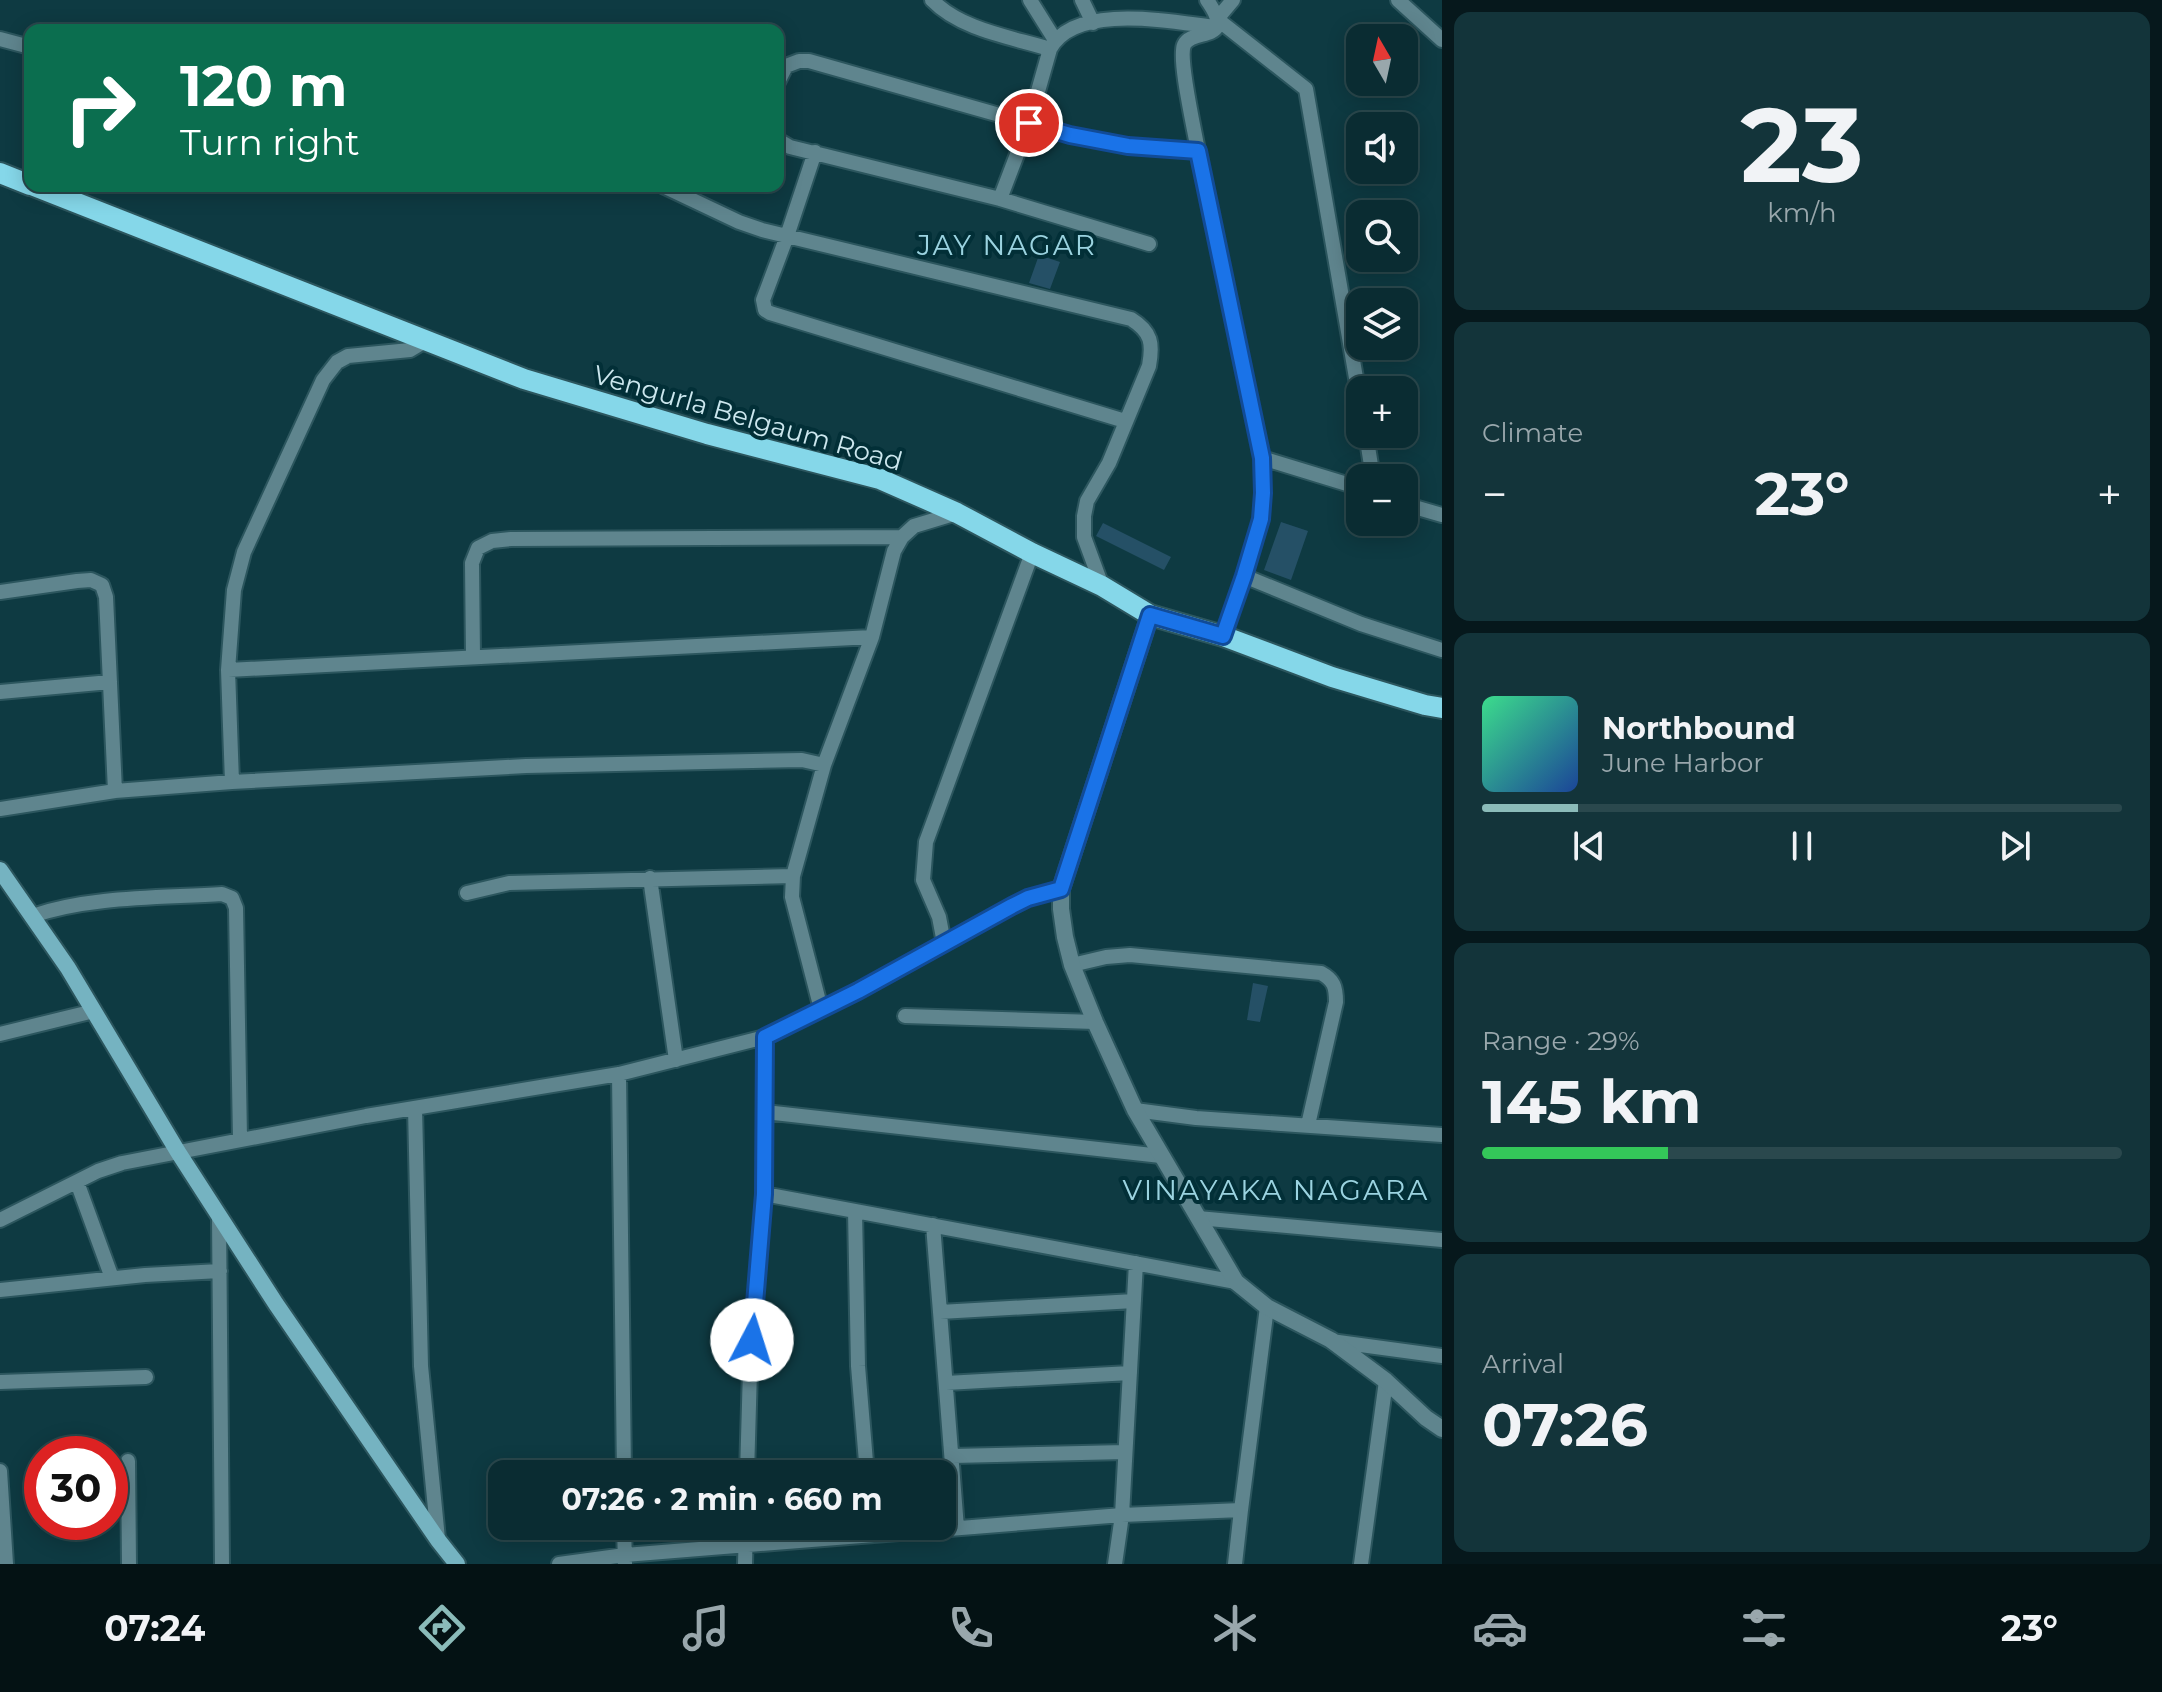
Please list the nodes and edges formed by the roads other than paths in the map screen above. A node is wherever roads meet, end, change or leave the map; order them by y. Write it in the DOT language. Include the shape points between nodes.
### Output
graph roads {
  1 [pos="932,0"];
  2 [pos="1030,0"];
  3 [pos="1082,0"];
  4 [pos="1207,0"];
  5 [pos="1233,0"];
  6 [pos="1398,0"];
  7 [pos="1093,23"];
  8 [pos="1217,23"];
  9 [pos="1442,40"];
  10 [pos="0,42"];
  11 [pos="1052,44"];
  12 [pos="24,46"];
  13 [pos="784,70"];
  14 [pos="1029,123"];
  15 [pos="784,144"];
  16 [pos="1198,151"];
  17 [pos="815,152"];
  18 [pos="0,173"];
  19 [pos="24,182"];
  20 [pos="50,192"];
  21 [pos="676,192"];
  22 [pos="1000,199"];
  23 [pos="787,236"];
  24 [pos="1149,244"];
  25 [pos="425,341"];
  26 [pos="1356,376"];
  27 [pos="1125,421"];
  28 [pos="1262,458"];
  29 [pos="1346,484"];
  30 [pos="1418,508"];
  31 [pos="957,513"];
  32 [pos="1442,515"];
  33 [pos="902,537"];
  34 [pos="1032,553"];
  35 [pos="1244,576"];
  36 [pos="1102,586"];
  37 [pos="0,592"];
  38 [pos="1150,615"];
  39 [pos="1223,636"];
  40 [pos="872,637"];
  41 [pos="1442,650"];
  42 [pos="473,657"];
  43 [pos="228,670"];
  44 [pos="110,682"];
  45 [pos="0,692"];
  46 [pos="1442,708"];
  47 [pos="824,765"];
  48 [pos="232,782"];
  49 [pos="115,791"];
  50 [pos="0,809"];
  51 [pos="0,870"];
  52 [pos="793,876"];
  53 [pos="650,878"];
  54 [pos="1061,889"];
  55 [pos="467,893"];
  56 [pos="32,916"];
  57 [pos="944,943"];
  58 [pos="1072,965"];
  59 [pos="821,1009"];
  60 [pos="94,1011"];
  61 [pos="905,1016"];
  62 [pos="1095,1022"];
  63 [pos="0,1034"];
  64 [pos="765,1037"];
  65 [pos="676,1060"];
  66 [pos="619,1074"];
  67 [pos="415,1108"];
  68 [pos="1135,1110"];
  69 [pos="765,1112"];
  70 [pos="1308,1125"];
  71 [pos="1442,1135"];
  72 [pos="240,1139"];
  73 [pos="178,1152"];
  74 [pos="1161,1156"];
  75 [pos="77,1182"];
  76 [pos="764,1194"];
  77 [pos="855,1211"];
  78 [pos="219,1216"];
  79 [pos="1198,1218"];
  80 [pos="0,1220"];
  81 [pos="933,1225"];
  82 [pos="1442,1240"];
  83 [pos="1136,1263"];
  84 [pos="220,1271"];
  85 [pos="112,1278"];
  86 [pos="1236,1282"];
  87 [pos="0,1290"];
  88 [pos="1134,1301"];
  89 [pos="1267,1307"];
  90 [pos="940,1312"];
  91 [pos="1331,1340"];
  92 [pos="1442,1356"];
  93 [pos="1130,1373"];
  94 [pos="146,1377"];
  95 [pos="1386,1381"];
  96 [pos="0,1382"];
  97 [pos="946,1383"];
  98 [pos="1442,1429"];
  99 [pos="1125,1452"];
  100 [pos="952,1456"];
  101 [pos="624,1460"];
  102 [pos="747,1460"];
  103 [pos="866,1460"];
  104 [pos="128,1461"];
  105 [pos="0,1471"];
  106 [pos="1241,1510"];
  107 [pos="1122,1515"];
  108 [pos="957,1528"];
  109 [pos="438,1540"];
  110 [pos="745,1540"];
  111 [pos="795,1540"];
  112 [pos="745,1546"];
  113 [pos="4,1554"];
  114 [pos="625,1559"];
  115 [pos="129,1564"];
  116 [pos="222,1564"];
  117 [pos="457,1564"];
  118 [pos="559,1564"];
  119 [pos="745,1564"];
  120 [pos="1115,1564"];
  121 [pos="1235,1564"];
  122 [pos="1361,1564"];
  1 -- 11 [label="street" via="972,25"];
  2 -- 11 [label="street"];
  3 -- 7 [label="street"];
  4 -- 8 [label="street"];
  5 -- 8 [label="street"];
  6 -- 9 [label="street"];
  7 -- 8 [label="street" via="1126,18"];
  7 -- 11 [label="street" via="1065,31"];
  8 -- 16 [label="street" via="1211,33 1190,39 1183,50"];
  8 -- 26 [label="street" via="1306,89"];
  10 -- 12 [label="street"];
  11 -- 14 [label="street"];
  13 -- 14 [label="street" via="809,61"];
  14 -- 16 [label="street" via="1128,146"];
  14 -- 22 [label="street"];
  15 -- 17 [label="street"];
  16 -- 28 [label="street"];
  17 -- 22 [label="street"];
  17 -- 23 [label="street"];
  18 -- 19 [label="main road, Vengurla Belgaum Road"];
  20 -- 25 [label="main road, Vengurla Belgaum Road"];
  21 -- 23 [label="street" via="739,222"];
  22 -- 24 [label="street"];
  23 -- 27 [label="street" via="763,300 770,313"];
  23 -- 27 [label="street" via="1131,319 1143,326 1152,352"];
  25 -- 31 [label="main road, Vengurla Belgaum Road" via="524,379 880,479"];
  25 -- 43 [label="street" via="410,350 348,356 323,380 244,552 234,590"];
  27 -- 36 [label="street" via="1084,516 1084,537"];
  28 -- 29 [label="street"];
  28 -- 35 [label="street" via="1261,519"];
  30 -- 32 [label="street"];
  31 -- 33 [label="street" via="914,526"];
  31 -- 34 [label="main road, Vengurla Belgaum Road"];
  33 -- 40 [label="street"];
  33 -- 42 [label="street" via="492,541 478,548 472,563"];
  34 -- 36 [label="main road, Vengurla Belgaum Road"];
  34 -- 57 [label="street" via="926,842 923,880"];
  35 -- 39 [label="street"];
  35 -- 41 [label="street" via="1361,624"];
  36 -- 38 [label="main road, Vengurla Belgaum Road"];
  37 -- 44 [label="street" via="91,580 102,585"];
  38 -- 39 [label="main road, Vengurla Belgaum Road"];
  38 -- 54 [label="street"];
  39 -- 46 [label="main road, Vengurla Belgaum Road" via="1332,677"];
  40 -- 42 [label="street"];
  40 -- 47 [label="street"];
  42 -- 43 [label="street"];
  43 -- 48 [label="street"];
  44 -- 45 [label="street"];
  44 -- 49 [label="street"];
  47 -- 48 [label="street" via="802,760 526,766"];
  47 -- 52 [label="street"];
  48 -- 49 [label="street"];
  49 -- 50 [label="street"];
  51 -- 56 [label="main road"];
  52 -- 53 [label="street"];
  52 -- 59 [label="street" via="792,897"];
  53 -- 55 [label="street" via="509,883"];
  53 -- 65 [label="street"];
  54 -- 57 [label="street" via="1028,898"];
  54 -- 58 [label="street"];
  56 -- 60 [label="main road"];
  56 -- 72 [label="street" via="92,903 222,894 232,898"];
  57 -- 59 [label="street"];
  58 -- 62 [label="street"];
  58 -- 70 [label="street" via="1130,955 1321,973 1333,979 1336,1002"];
  59 -- 64 [label="street"];
  60 -- 63 [label="street"];
  60 -- 73 [label="main road"];
  61 -- 62 [label="street"];
  62 -- 68 [label="street"];
  64 -- 65 [label="street"];
  64 -- 69 [label="street"];
  65 -- 66 [label="street"];
  66 -- 67 [label="street"];
  66 -- 101 [label="street"];
  67 -- 72 [label="street"];
  67 -- 109 [label="street" via="421,1366"];
  68 -- 70 [label="street"];
  68 -- 74 [label="street"];
  69 -- 74 [label="street"];
  69 -- 76 [label="street"];
  70 -- 71 [label="street"];
  72 -- 73 [label="street"];
  73 -- 75 [label="street" via="122,1163"];
  73 -- 78 [label="main road"];
  74 -- 79 [label="street"];
  75 -- 80 [label="street"];
  75 -- 85 [label="street"];
  76 -- 77 [label="street"];
  76 -- 102 [label="street"];
  77 -- 81 [label="street"];
  77 -- 103 [label="street"];
  78 -- 84 [label="street"];
  78 -- 109 [label="main road"];
  79 -- 82 [label="street"];
  79 -- 86 [label="street"];
  81 -- 83 [label="street"];
  81 -- 90 [label="street"];
  83 -- 86 [label="street"];
  83 -- 88 [label="street"];
  84 -- 85 [label="street"];
  84 -- 116 [label="street"];
  85 -- 87 [label="street"];
  86 -- 89 [label="street"];
  88 -- 90 [label="street"];
  88 -- 93 [label="street"];
  89 -- 91 [label="street"];
  89 -- 106 [label="street"];
  90 -- 97 [label="street"];
  91 -- 92 [label="street"];
  91 -- 95 [label="street"];
  93 -- 97 [label="street"];
  93 -- 99 [label="street"];
  94 -- 96 [label="street"];
  95 -- 98 [label="street"];
  95 -- 122 [label="street"];
  97 -- 100 [label="street"];
  99 -- 100 [label="street"];
  99 -- 107 [label="street"];
  100 -- 108 [label="street"];
  104 -- 115 [label="street"];
  105 -- 113 [label="street"];
  106 -- 107 [label="street"];
  106 -- 121 [label="street"];
  107 -- 108 [label="street"];
  107 -- 120 [label="street"];
  109 -- 117 [label="main road"];
  110 -- 112 [label="street"];
  111 -- 112 [label="street"];
  112 -- 114 [label="street"];
  112 -- 119 [label="street"];
  114 -- 118 [label="street"];
}
